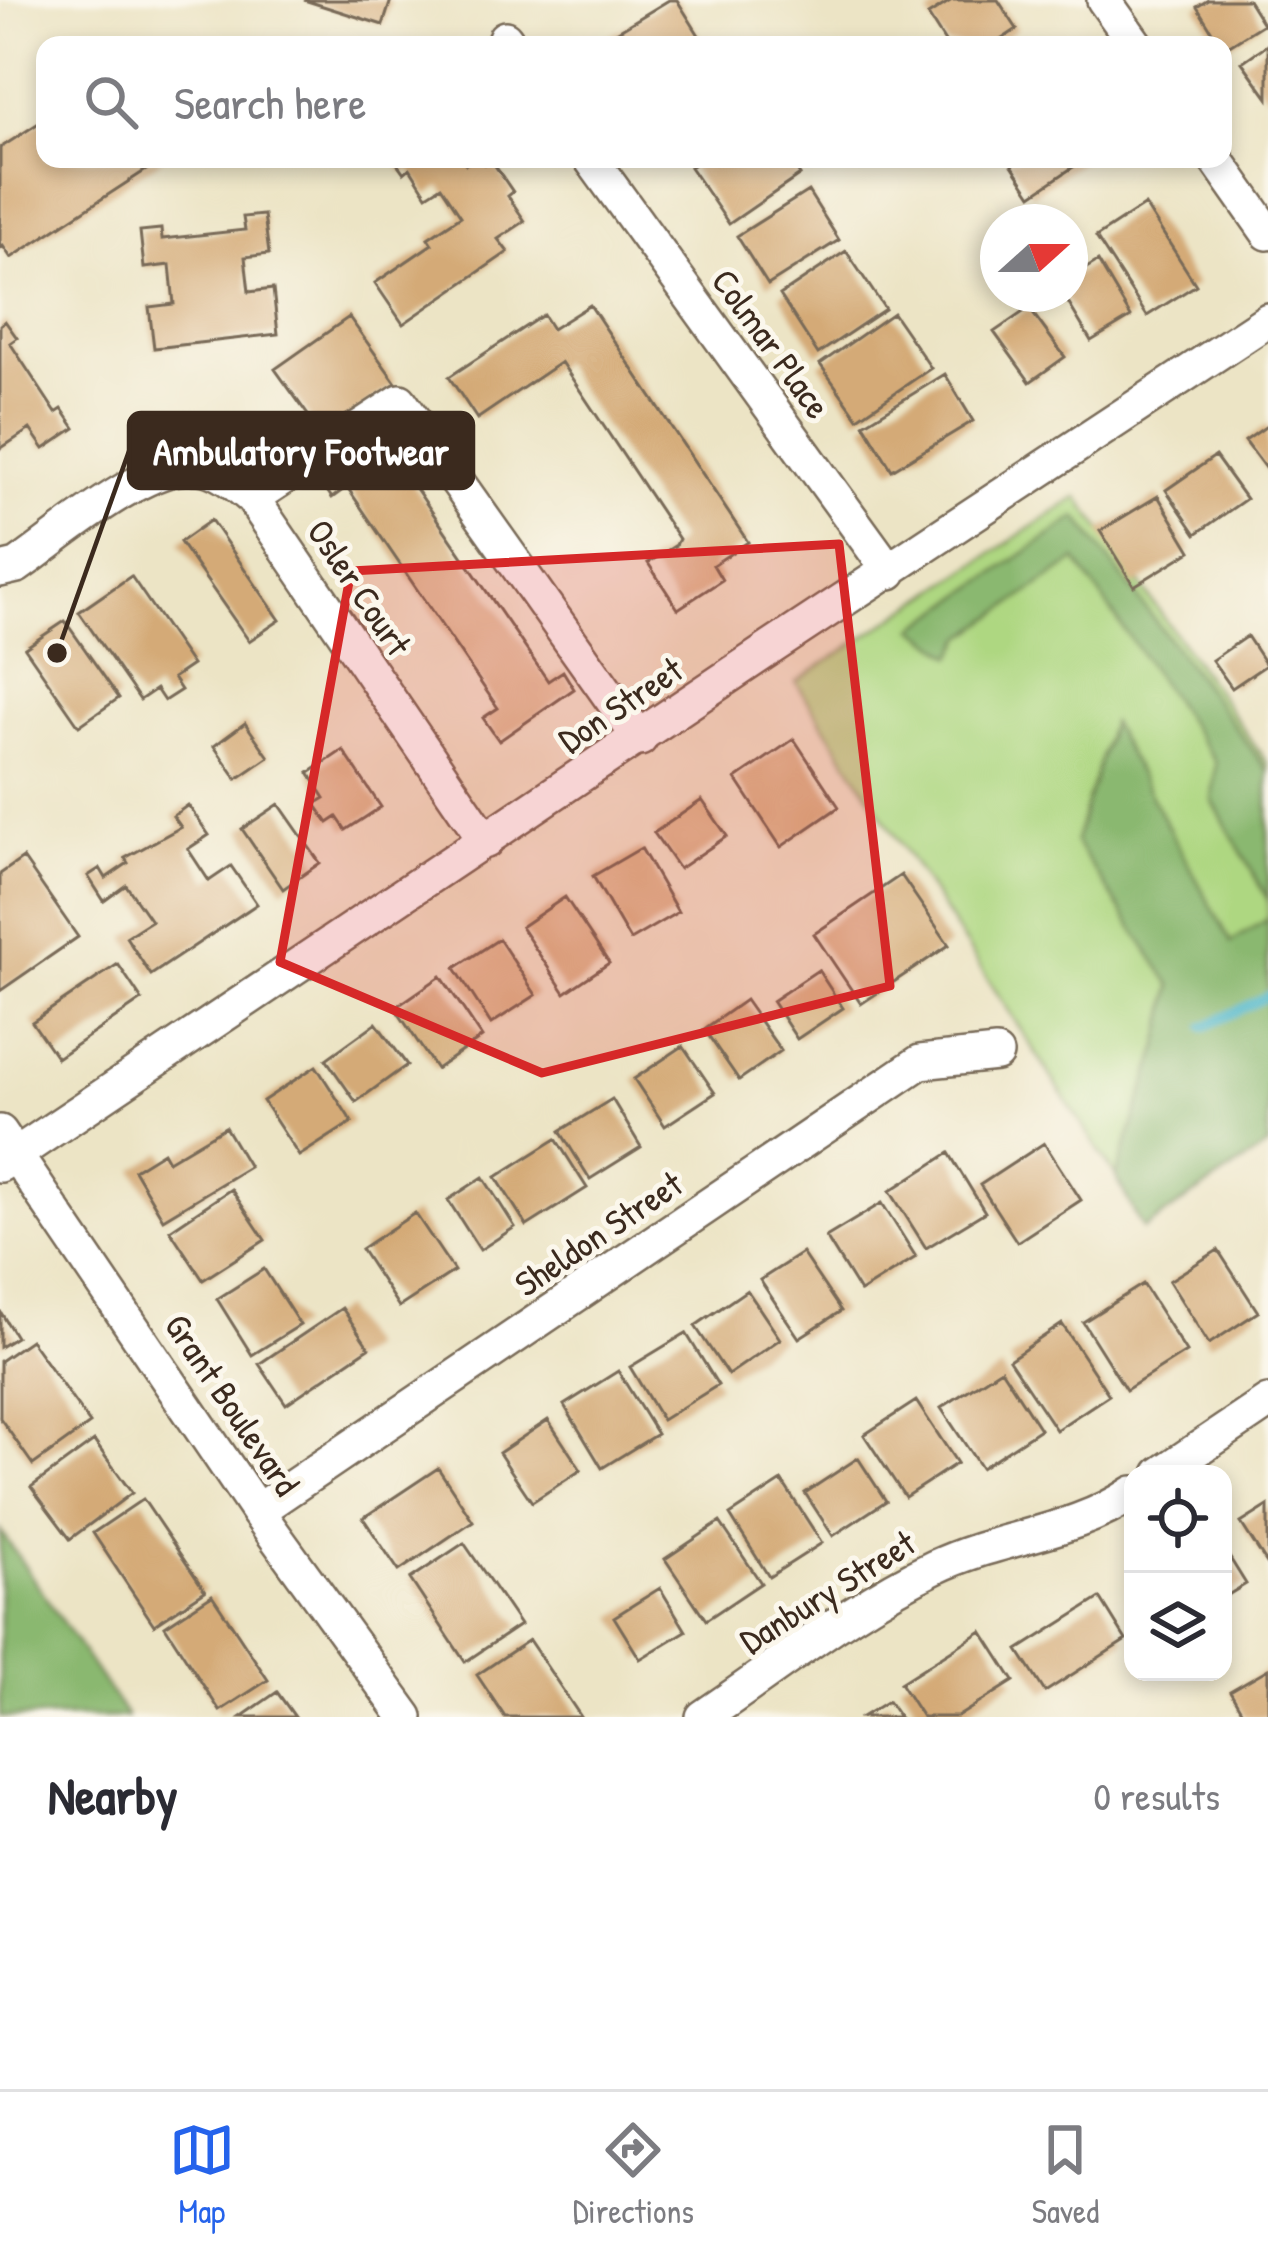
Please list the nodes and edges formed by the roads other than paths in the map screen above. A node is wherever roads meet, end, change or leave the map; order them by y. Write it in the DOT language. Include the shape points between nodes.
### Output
graph roads {
  1 [pos="1104,0"];
  2 [pos="1130,36"];
  3 [pos="598,168"];
  4 [pos="1222,168"];
  5 [pos="1268,232"];
  6 [pos="1268,320"];
  7 [pos="252,498"];
  8 [pos="0,570"];
  9 [pos="890,572"];
  10 [pos="640,739"];
  11 [pos="486,841"];
  12 [pos="996,1054"];
  13 [pos="6,1150"];
  14 [pos="1268,1402"];
  15 [pos="1175,1465"];
  16 [pos="1124,1498"];
  17 [pos="257,1511"];
  18 [pos="406,1717"];
  19 [pos="703,1717"];
  1 -- 2 [label="street"];
  3 -- 9 [label="street, Colmar Place"];
  4 -- 5 [label="street"];
  6 -- 9 [label="street, Don Street"];
  7 -- 8 [label="street, Osler Court" via="203,468 175,468 146,477"];
  7 -- 10 [label="street" via="400,401"];
  7 -- 11 [label="street, Osler Court"];
  9 -- 10 [label="street, Don Street"];
  10 -- 11 [label="street, Don Street"];
  11 -- 13 [label="street, Don Street"];
  12 -- 17 [label="street, Sheldon Street" via="920,1062"];
  13 -- 17 [label="street, Grant Boulevard"];
  14 -- 15 [label="street"];
  16 -- 19 [label="street, Danbury Street" via="1076,1524 977,1549 903,1583"];
  17 -- 18 [label="street, Grant Boulevard"];
}
